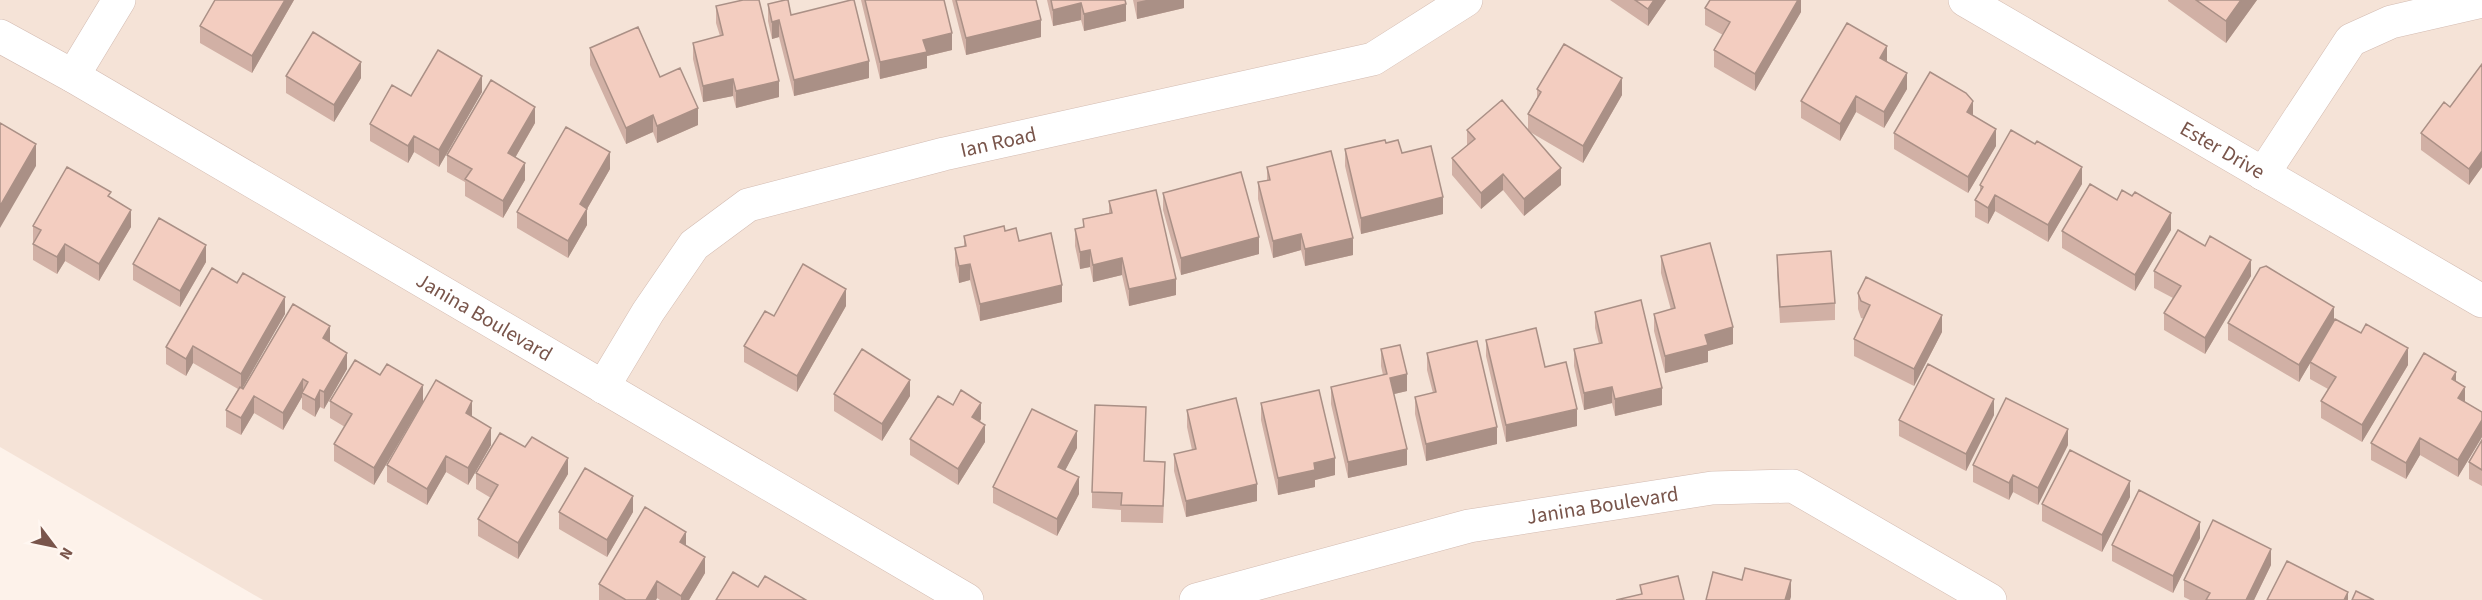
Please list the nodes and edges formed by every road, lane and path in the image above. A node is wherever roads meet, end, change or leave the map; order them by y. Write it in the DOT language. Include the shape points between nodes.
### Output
graph roads {
  1 [pos="119,0"];
  2 [pos="1466,0"];
  3 [pos="1965,0"];
  4 [pos="2482,1"];
  5 [pos="0,36"];
  6 [pos="73,76"];
  7 [pos="2263,174"];
  8 [pos="2482,301"];
  9 [pos="603,387"];
  10 [pos="1296,586"];
  11 [pos="967,600"];
  12 [pos="1197,600"];
  13 [pos="1990,600"];
  1 -- 6 [label="street"];
  2 -- 9 [label="street, Ian Road" via="1373,59 944,154 748,205 694,245"];
  3 -- 7 [label="street, Ester Drive"];
  4 -- 7 [label="street" via="2391,22 2351,40"];
  5 -- 6 [label="street, Janina Boulevard"];
  6 -- 9 [label="street, Janina Boulevard"];
  7 -- 8 [label="street, Ester Drive"];
  9 -- 11 [label="street, Janina Boulevard"];
  10 -- 12 [label="street, Janina Boulevard"];
  10 -- 13 [label="street, Janina Boulevard" via="1469,526 1712,488 1793,486"];
}
